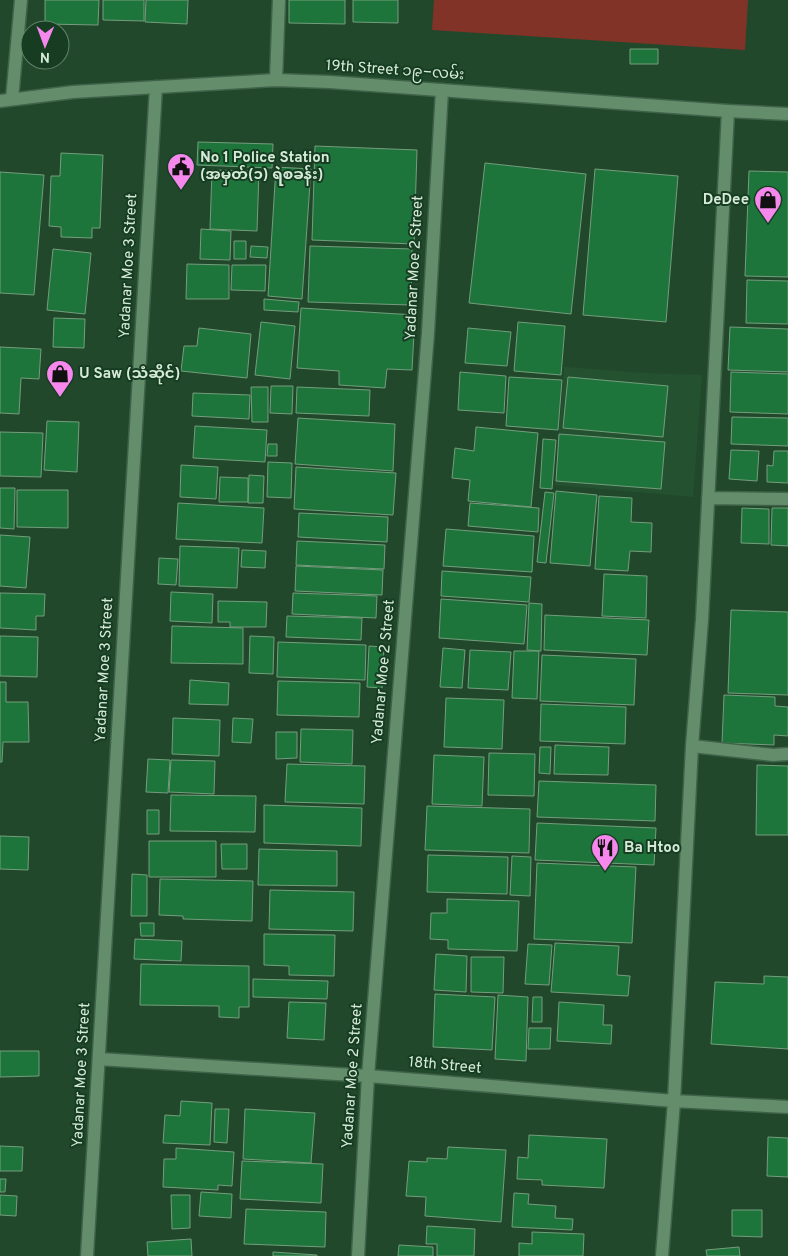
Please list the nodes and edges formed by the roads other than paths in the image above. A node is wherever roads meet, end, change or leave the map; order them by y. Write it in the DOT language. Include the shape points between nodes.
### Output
graph roads {
  1 [pos="21,0"];
  2 [pos="279,0"];
  3 [pos="276,80"];
  4 [pos="156,87"];
  5 [pos="442,90"];
  6 [pos="6,100"];
  7 [pos="728,111"];
  8 [pos="788,114"];
  9 [pos="708,498"];
  10 [pos="788,499"];
  11 [pos="692,746"];
  12 [pos="788,754"];
  13 [pos="99,1059"];
  14 [pos="368,1076"];
  15 [pos="674,1101"];
  16 [pos="788,1107"];
  17 [pos="87,1256"];
  18 [pos="358,1256"];
  19 [pos="662,1256"];
  1 -- 6 [label="street"];
  2 -- 3 [label="street"];
  3 -- 4 [label="street, 19th Street ၁၉−လမ်း"];
  3 -- 5 [label="street, 19th Street ၁၉−လမ်း"];
  4 -- 6 [label="street, 19th Street ၁၉−လမ်း"];
  4 -- 13 [label="street, Yadanar Moe 3 Street"];
  5 -- 7 [label="street, 19th Street ၁၉−လမ်း"];
  5 -- 14 [label="street, Yadanar Moe 2 Street" via="428,333"];
  7 -- 8 [label="street, 19th Street ၁၉−လမ်း"];
  7 -- 9 [label="street"];
  9 -- 10 [label="street"];
  9 -- 11 [label="street"];
  11 -- 12 [label="street"];
  11 -- 15 [label="street"];
  13 -- 14 [label="street, 18th Street"];
  13 -- 17 [label="street, Yadanar Moe 3 Street"];
  14 -- 15 [label="street, 18th Street"];
  14 -- 18 [label="street, Yadanar Moe 2 Street"];
  15 -- 16 [label="street, 18th Street"];
  15 -- 19 [label="street"];
}
